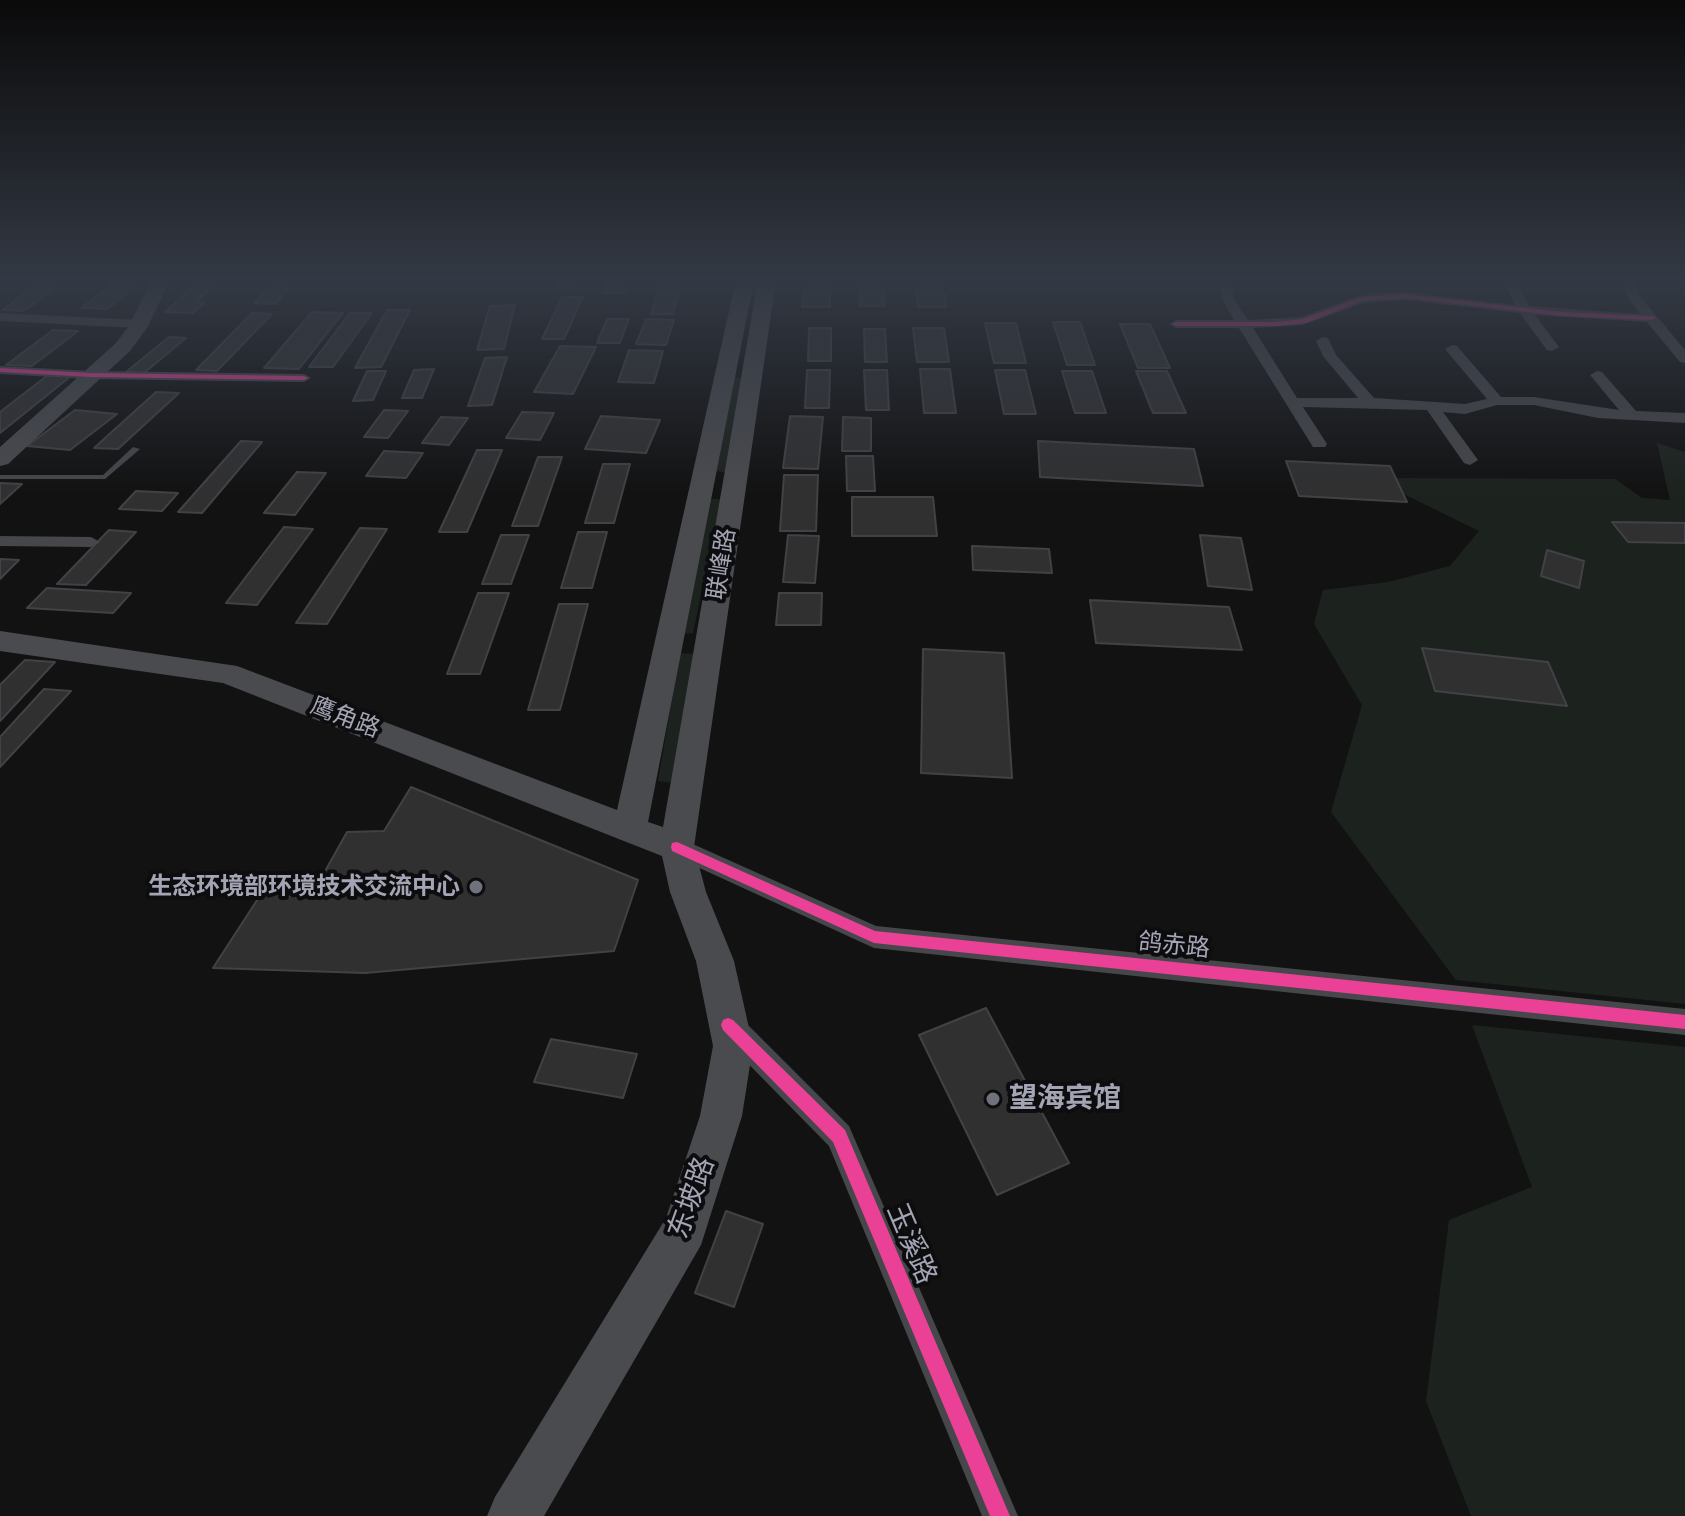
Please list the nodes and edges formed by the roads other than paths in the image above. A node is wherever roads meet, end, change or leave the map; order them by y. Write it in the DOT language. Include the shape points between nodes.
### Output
graph roads {
  1 [pos="119,351"];
  2 [pos="730,351"];
  3 [pos="756,351"];
  4 [pos="1260,351"];
  5 [pos="1328,351"];
  6 [pos="1454,351"];
  7 [pos="0,370"];
  8 [pos="91,375"];
  9 [pos="1597,375"];
  10 [pos="304,378"];
  11 [pos="1497,401"];
  12 [pos="1293,402"];
  13 [pos="1369,402"];
  14 [pos="1432,407"];
  15 [pos="1631,414"];
  16 [pos="1685,418"];
  17 [pos="9,442"];
  18 [pos="1319,444"];
  19 [pos="136,449"];
  20 [pos="0,459"];
  21 [pos="1470,460"];
  22 [pos="0,477"];
  23 [pos="0,541"];
  24 [pos="91,542"];
  25 [pos="0,641"];
  26 [pos="630,829"];
  27 [pos="677,847"];
  28 [pos="1685,1022"];
  29 [pos="728,1025"];
  30 [pos="514,1516"];
  31 [pos="1000,1516"];
  1 -- 8 [label="main road"];
  2 -- 26 [label="main road, 联峰路"];
  3 -- 27 [label="main road, 联峰路"];
  4 -- 12 [label="street"];
  5 -- 13 [label="street"];
  6 -- 11 [label="street"];
  7 -- 8 [label="street"];
  8 -- 10 [label="street"];
  8 -- 17 [label="main road"];
  9 -- 15 [label="street"];
  11 -- 14 [label="street" via="1465,409"];
  11 -- 15 [label="street"];
  12 -- 13 [label="street"];
  12 -- 18 [label="street"];
  13 -- 14 [label="street"];
  14 -- 21 [label="street"];
  15 -- 16 [label="street"];
  17 -- 20 [label="main road"];
  19 -- 22 [label="lane" via="105,477"];
  23 -- 24 [label="street"];
  25 -- 26 [label="main road, 鹰角路" via="227,673"];
  26 -- 27 [label="main road, 鹰角路"];
  27 -- 28 [label="street, 鸽赤路" via="874,937"];
  27 -- 29 [label="main road, 东坡路" via="715,961"];
  29 -- 30 [label="main road, 东坡路" via="733,1046 721,1116 685,1229"];
  29 -- 31 [label="street, 玉溪路" via="839,1136"];
}
